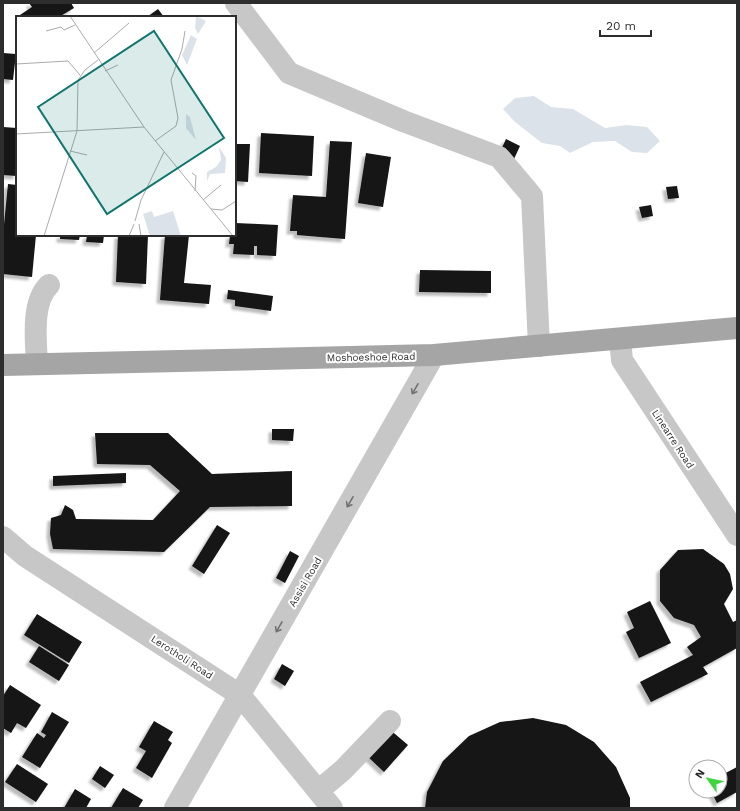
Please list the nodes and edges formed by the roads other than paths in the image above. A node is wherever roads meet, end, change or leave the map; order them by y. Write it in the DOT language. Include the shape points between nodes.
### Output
graph roads {
  1 [pos="236,3"];
  2 [pos="49,285"];
  3 [pos="737,328"];
  4 [pos="620,339"];
  5 [pos="539,346"];
  6 [pos="434,355"];
  7 [pos="37,364"];
  8 [pos="3,365"];
  9 [pos="737,535"];
  10 [pos="3,537"];
  11 [pos="240,695"];
  12 [pos="390,721"];
  13 [pos="318,791"];
  14 [pos="175,808"];
  15 [pos="332,808"];
  1 -- 5 [label="street" via="288,73 403,121 499,157 532,196"];
  2 -- 7 [label="street" via="40,299 35,330"];
  3 -- 4 [label="main road, Moshoeshoe Road"];
  4 -- 5 [label="main road, Moshoeshoe Road"];
  4 -- 9 [label="street, Linearre Road" via="622,360"];
  5 -- 6 [label="main road, Moshoeshoe Road"];
  6 -- 7 [label="main road, Moshoeshoe Road"];
  6 -- 11 [label="street, Assisi Road, one-way"];
  7 -- 8 [label="main road, Moshoeshoe Road"];
  10 -- 11 [label="street, Lerotholi Road" via="25,556"];
  11 -- 13 [label="street, Lerotholi Road"];
  11 -- 14 [label="street, Assisi Road"];
  12 -- 13 [label="street" via="343,770"];
  13 -- 15 [label="street, Lerotholi Road"];
}
